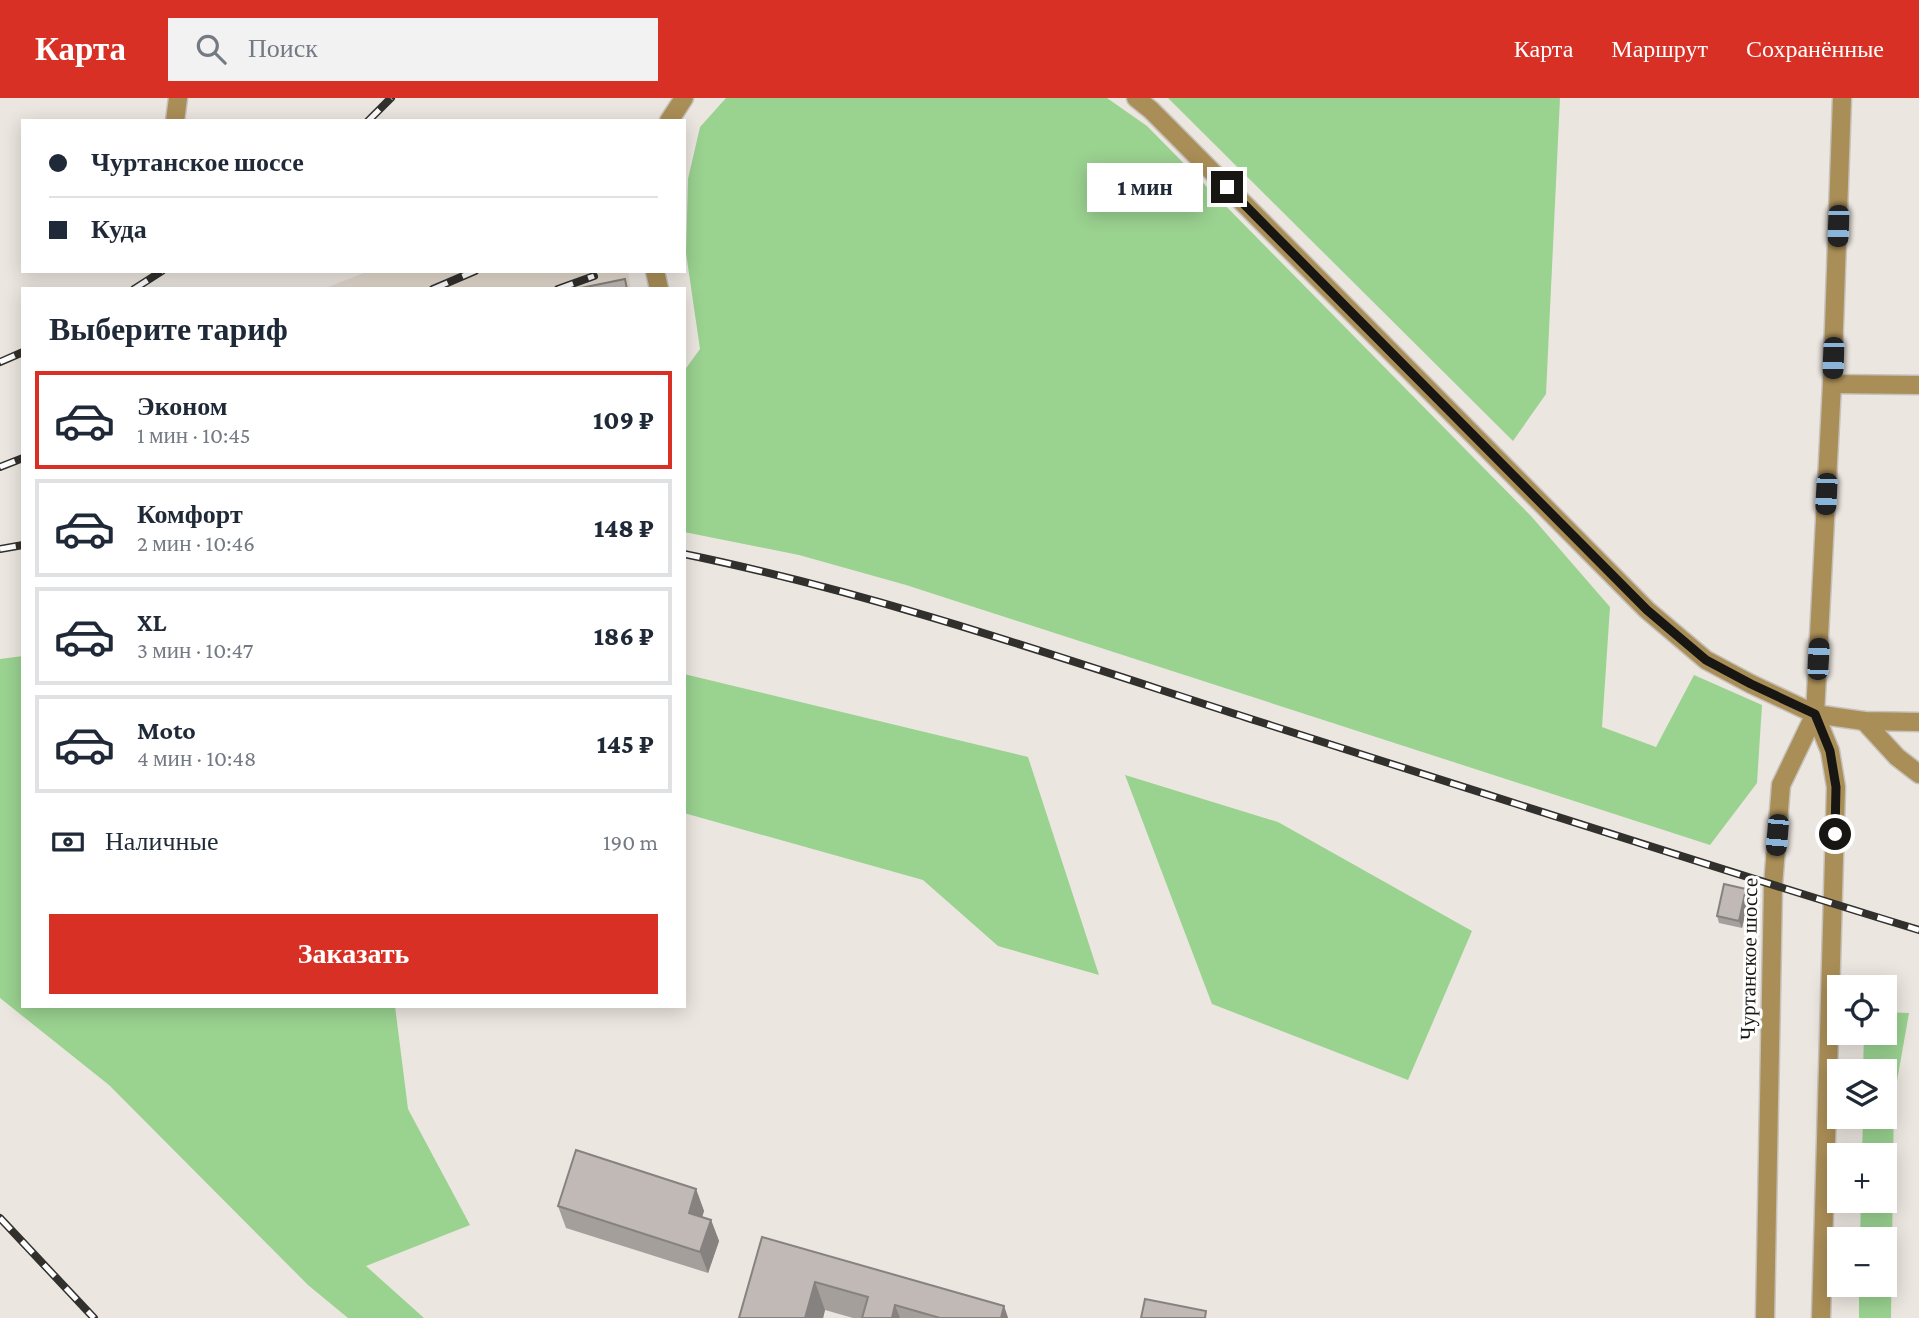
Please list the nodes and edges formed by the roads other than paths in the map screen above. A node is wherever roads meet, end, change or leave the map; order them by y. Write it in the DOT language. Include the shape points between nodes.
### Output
graph roads {
  1 [pos="178,98"];
  2 [pos="684,98"];
  3 [pos="1136,98"];
  4 [pos="1842,98"];
  5 [pos="175,119"];
  6 [pos="670,119"];
  7 [pos="1832,384"];
  8 [pos="1919,385"];
  9 [pos="1815,714"];
  10 [pos="1864,721"];
  11 [pos="1919,722"];
  12 [pos="1919,774"];
  13 [pos="1765,1318"];
  14 [pos="1821,1318"];
  1 -- 5 [label="street"];
  2 -- 6 [label="street"];
  3 -- 9 [label="street" via="1647,610 1706,660"];
  4 -- 7 [label="street"];
  7 -- 8 [label="street"];
  7 -- 9 [label="street"];
  9 -- 10 [label="street"];
  9 -- 13 [label="street, Чуртанское шоссе" via="1782,785 1774,873"];
  9 -- 14 [label="street" via="1830,751 1836,787"];
  10 -- 11 [label="street"];
  10 -- 12 [label="street"];
}
